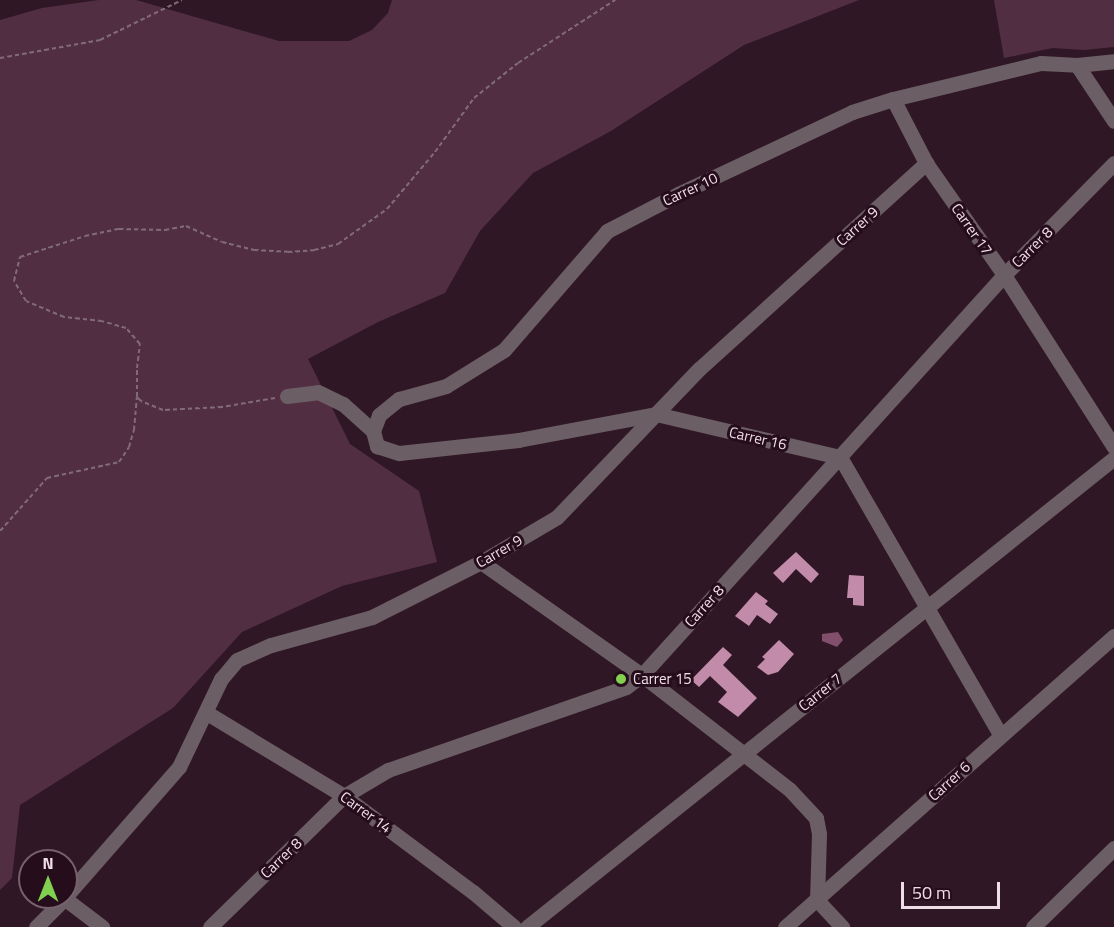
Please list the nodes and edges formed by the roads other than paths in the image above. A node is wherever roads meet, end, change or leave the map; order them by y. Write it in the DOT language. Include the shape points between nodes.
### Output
graph roads {
  1 [pos="1114,61"];
  2 [pos="1077,65"];
  3 [pos="893,99"];
  4 [pos="1114,121"];
  5 [pos="926,163"];
  6 [pos="1114,163"];
  7 [pos="1004,275"];
  8 [pos="287,396"];
  9 [pos="656,414"];
  10 [pos="373,431"];
  11 [pos="1114,447"];
  12 [pos="840,457"];
  13 [pos="1114,458"];
  14 [pos="481,562"];
  15 [pos="925,608"];
  16 [pos="1114,636"];
  17 [pos="642,675"];
  18 [pos="207,713"];
  19 [pos="1000,735"];
  20 [pos="743,754"];
  21 [pos="344,796"];
  22 [pos="1114,848"];
  23 [pos="78,882"];
  24 [pos="818,900"];
  25 [pos="78,908"];
  26 [pos="53,909"];
  27 [pos="36,927"];
  28 [pos="102,927"];
  29 [pos="210,927"];
  30 [pos="514,927"];
  31 [pos="527,927"];
  32 [pos="785,927"];
  33 [pos="842,927"];
  34 [pos="1033,927"];
  1 -- 2 [label="street"];
  2 -- 3 [label="street, Carrer 10" via="1041,63"];
  2 -- 4 [label="street"];
  3 -- 5 [label="street, Carrer 17"];
  3 -- 10 [label="street, Carrer 10" via="852,112 607,231 504,350 446,386 399,399 379,415"];
  5 -- 7 [label="street, Carrer 17"];
  5 -- 9 [label="street, Carrer 9" via="699,369"];
  6 -- 7 [label="street, Carrer 8"];
  7 -- 11 [label="street, Carrer 17"];
  7 -- 12 [label="street, Carrer 8"];
  8 -- 10 [label="street" via="318,392 343,404"];
  9 -- 10 [label="street, Carrer 16" via="518,440 399,453 377,446"];
  9 -- 12 [label="street, Carrer 16"];
  9 -- 14 [label="street, Carrer 9" via="558,517"];
  12 -- 15 [label="street"];
  12 -- 17 [label="street, Carrer 8"];
  13 -- 15 [label="street, Carrer 7"];
  14 -- 17 [label="street"];
  14 -- 18 [label="street, Carrer 9" via="372,617 271,645 237,660 221,679"];
  15 -- 19 [label="street"];
  15 -- 20 [label="street, Carrer 7"];
  16 -- 19 [label="street, Carrer 6"];
  17 -- 20 [label="street"];
  17 -- 21 [label="street, Carrer 8" via="626,687 388,770"];
  18 -- 21 [label="street, Carrer 14"];
  18 -- 23 [label="street, Carrer 9" via="179,767"];
  19 -- 24 [label="street, Carrer 6"];
  20 -- 24 [label="street" via="790,790 816,818"];
  20 -- 31 [label="street, Carrer 7"];
  21 -- 29 [label="street, Carrer 8"];
  21 -- 30 [label="street, Carrer 14"];
  22 -- 34 [label="street"];
  24 -- 32 [label="street, Carrer 6"];
  24 -- 33 [label="street"];
  25 -- 28 [label="street"];
  26 -- 27 [label="street, Carrer 9"];
}
